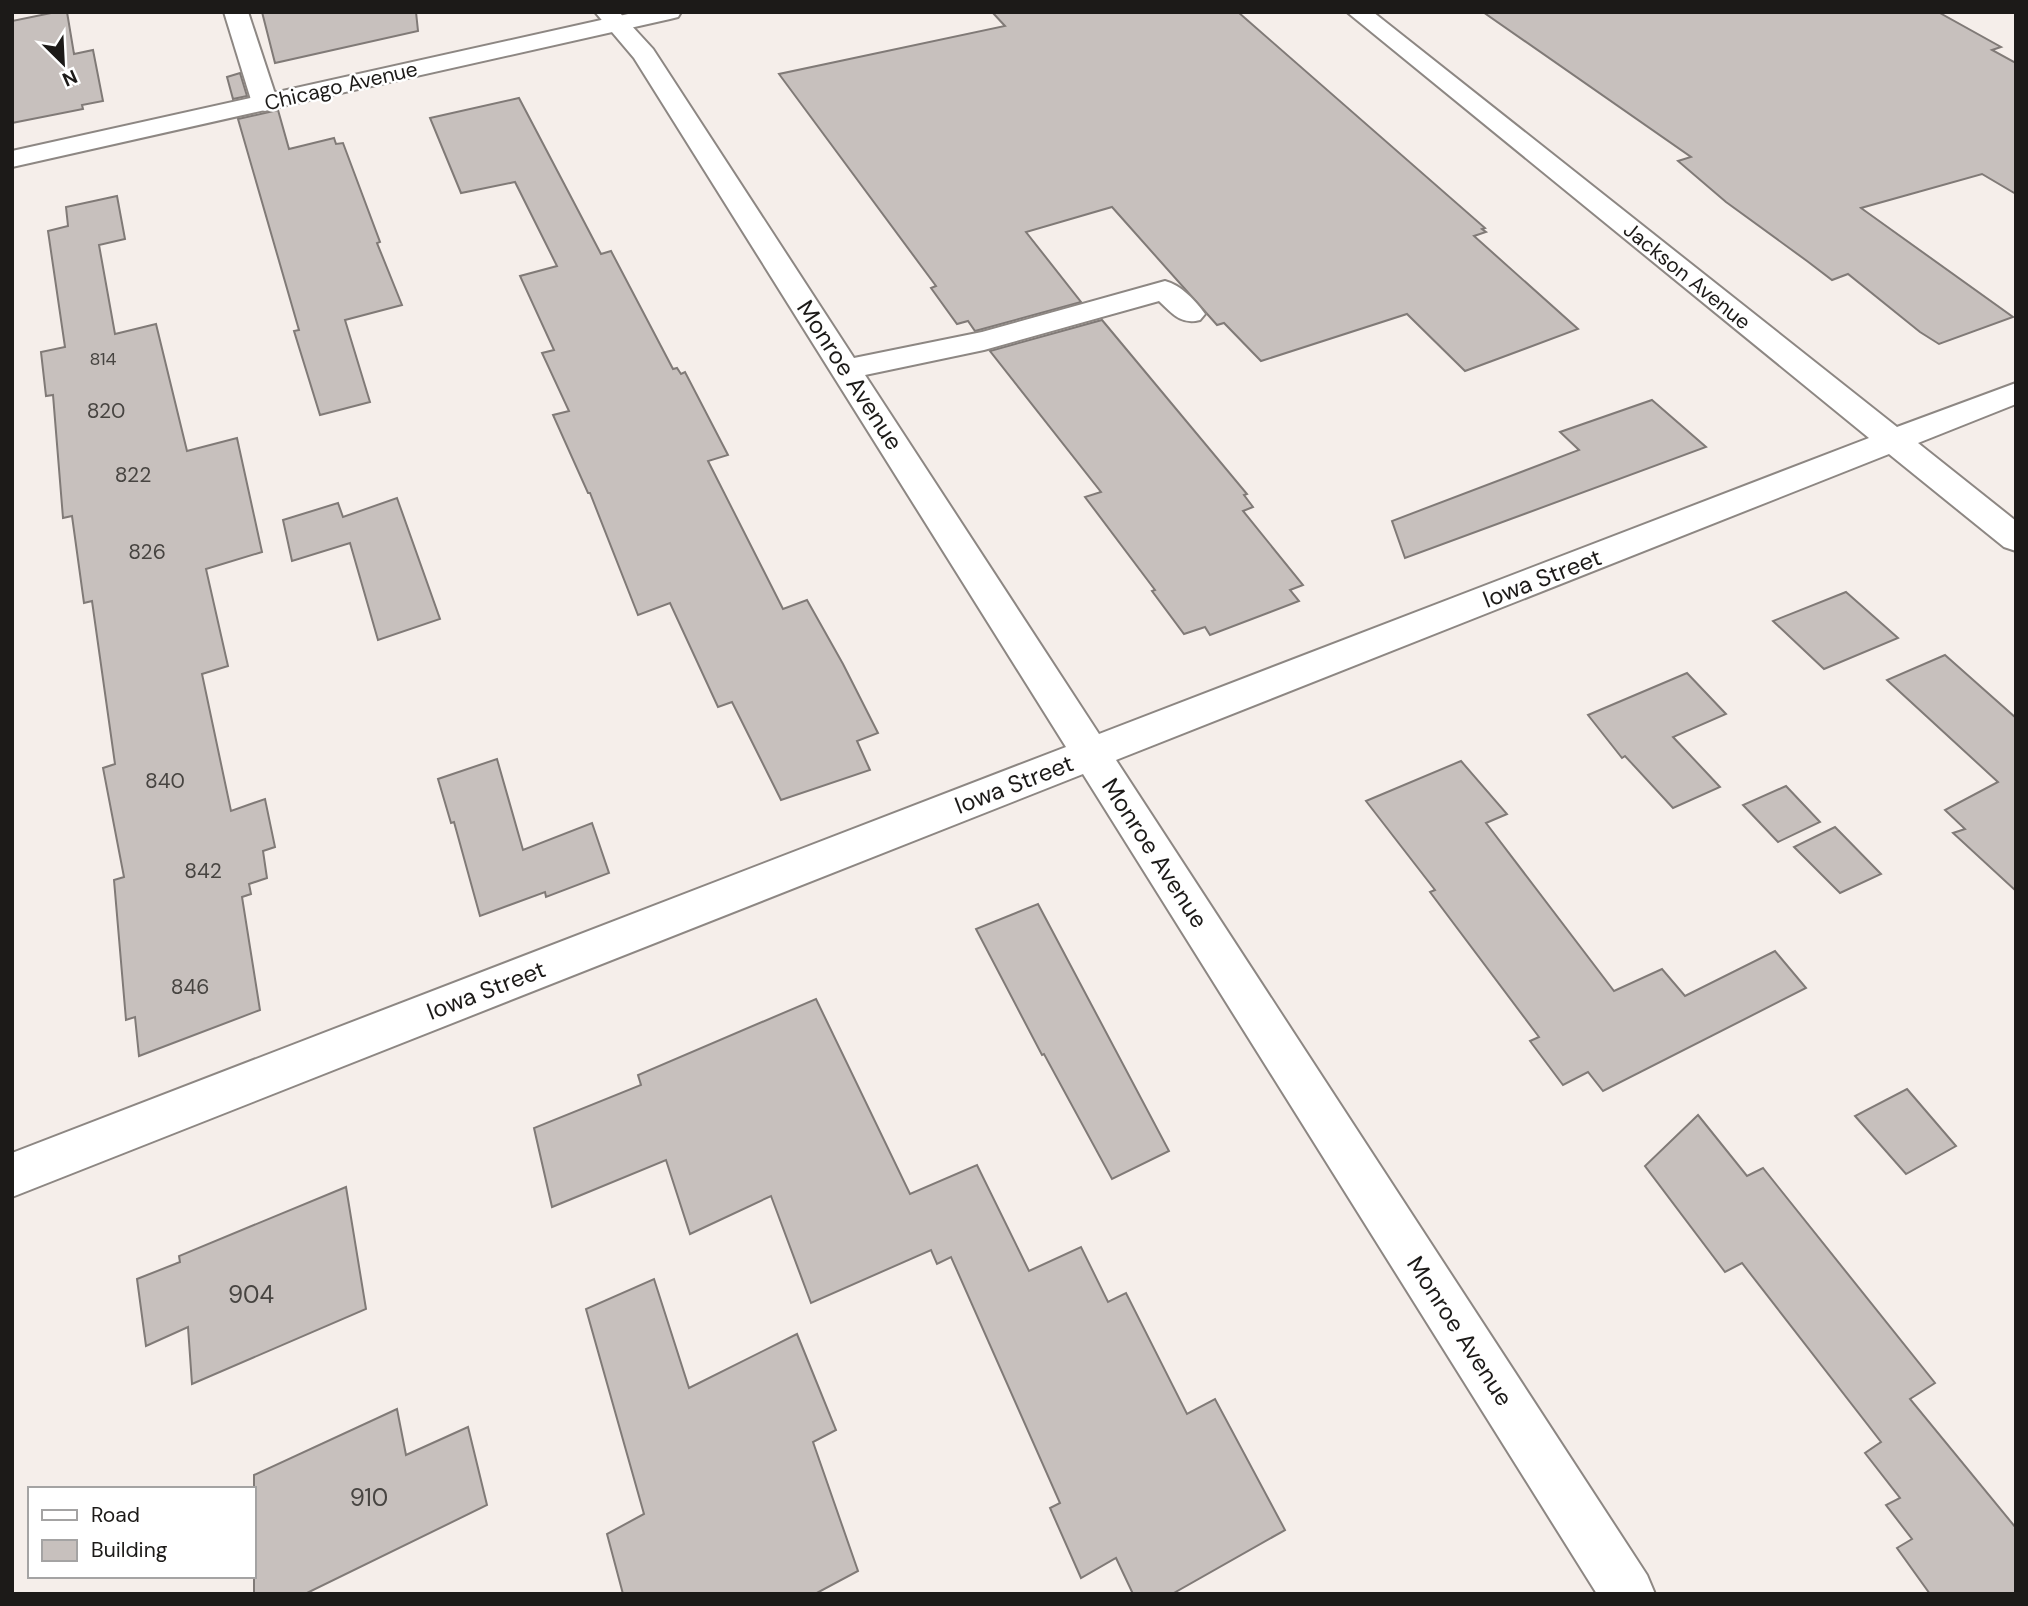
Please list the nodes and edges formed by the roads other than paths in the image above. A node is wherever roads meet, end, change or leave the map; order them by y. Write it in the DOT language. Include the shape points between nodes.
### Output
graph roads {
  1 [pos="236,12"];
  2 [pos="670,12"];
  3 [pos="1358,12"];
  4 [pos="611,18"];
  5 [pos="265,103"];
  6 [pos="12,159"];
  7 [pos="1190,314"];
  8 [pos="846,369"];
  9 [pos="2016,393"];
  10 [pos="1894,441"];
  11 [pos="2016,539"];
  12 [pos="1091,754"];
  13 [pos="12,1175"];
  14 [pos="1628,1594"];
  1 -- 5 [label="street"];
  2 -- 4 [label="street, Chicago Avenue"];
  3 -- 10 [label="street, Jackson Avenue"];
  4 -- 5 [label="street, Chicago Avenue"];
  4 -- 8 [label="street, Monroe Avenue" via="644,54"];
  5 -- 6 [label="street, Chicago Avenue"];
  7 -- 8 [label="street" via="1165,290 984,341"];
  8 -- 12 [label="street, Monroe Avenue"];
  9 -- 10 [label="street, Iowa Street"];
  10 -- 11 [label="street, Jackson Avenue"];
  10 -- 12 [label="street, Iowa Street"];
  12 -- 13 [label="street, Iowa Street"];
  12 -- 14 [label="street, Monroe Avenue"];
}
